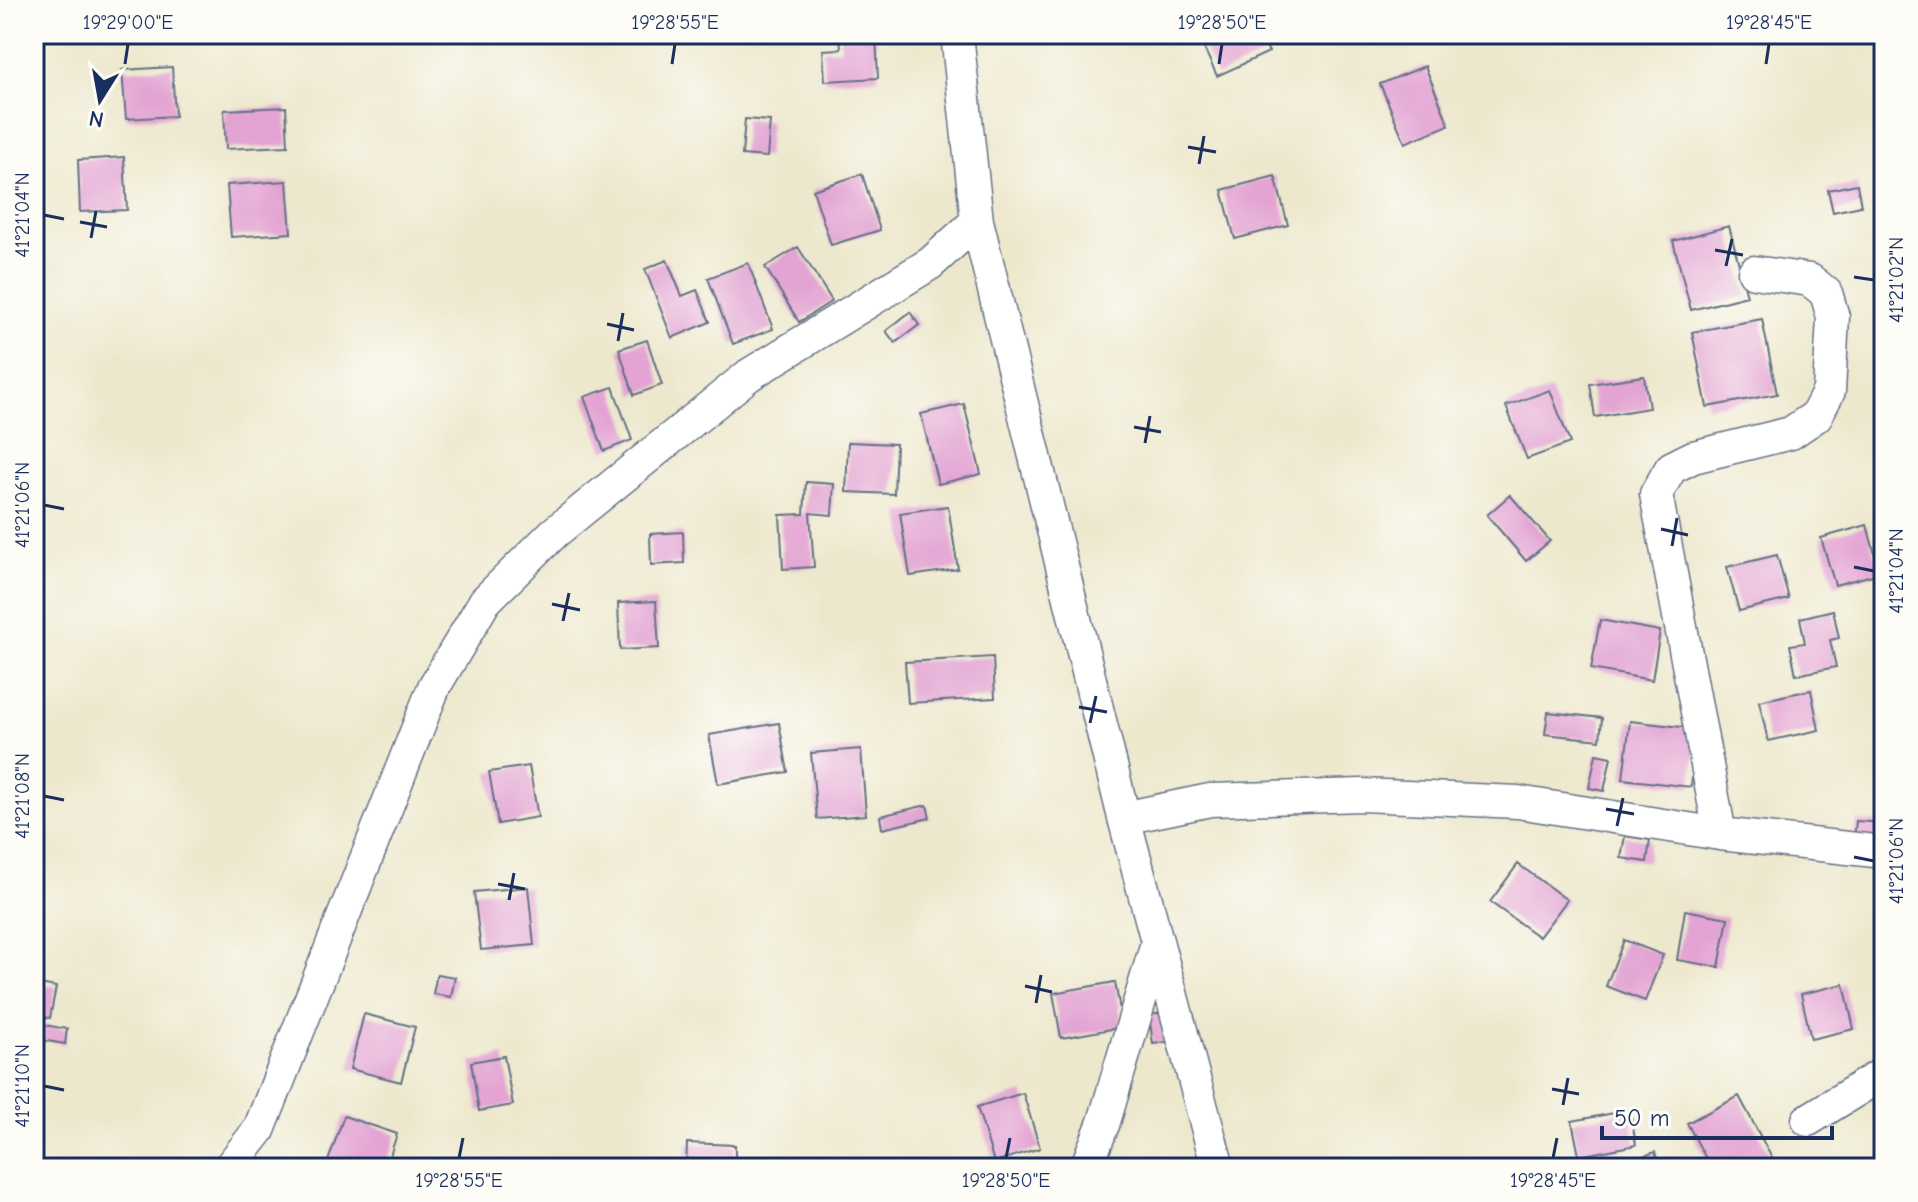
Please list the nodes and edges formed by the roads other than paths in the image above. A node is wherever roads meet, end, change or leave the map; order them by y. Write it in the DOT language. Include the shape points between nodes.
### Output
graph roads {
  1 [pos="957,34"];
  2 [pos="977,221"];
  3 [pos="1754,272"];
  4 [pos="1124,818"];
  5 [pos="1720,834"];
  6 [pos="1884,852"];
  7 [pos="1157,945"];
  8 [pos="1884,1073"];
  9 [pos="1808,1120"];
  10 [pos="229,1168"];
  11 [pos="1086,1168"];
  12 [pos="1218,1168"];
  1 -- 2 [label="street"];
  2 -- 4 [label="street"];
  2 -- 10 [label="street" via="931,263 749,375 554,533 485,601 434,687 259,1130"];
  3 -- 5 [label="street" via="1810,280 1826,293 1833,317 1829,391 1816,416 1791,433 1693,457 1671,468 1656,494"];
  4 -- 5 [label="street" via="1210,800 1362,795 1518,802"];
  4 -- 7 [label="street"];
  5 -- 6 [label="street"];
  7 -- 11 [label="street"];
  7 -- 12 [label="street"];
  8 -- 9 [label="street"];
}
